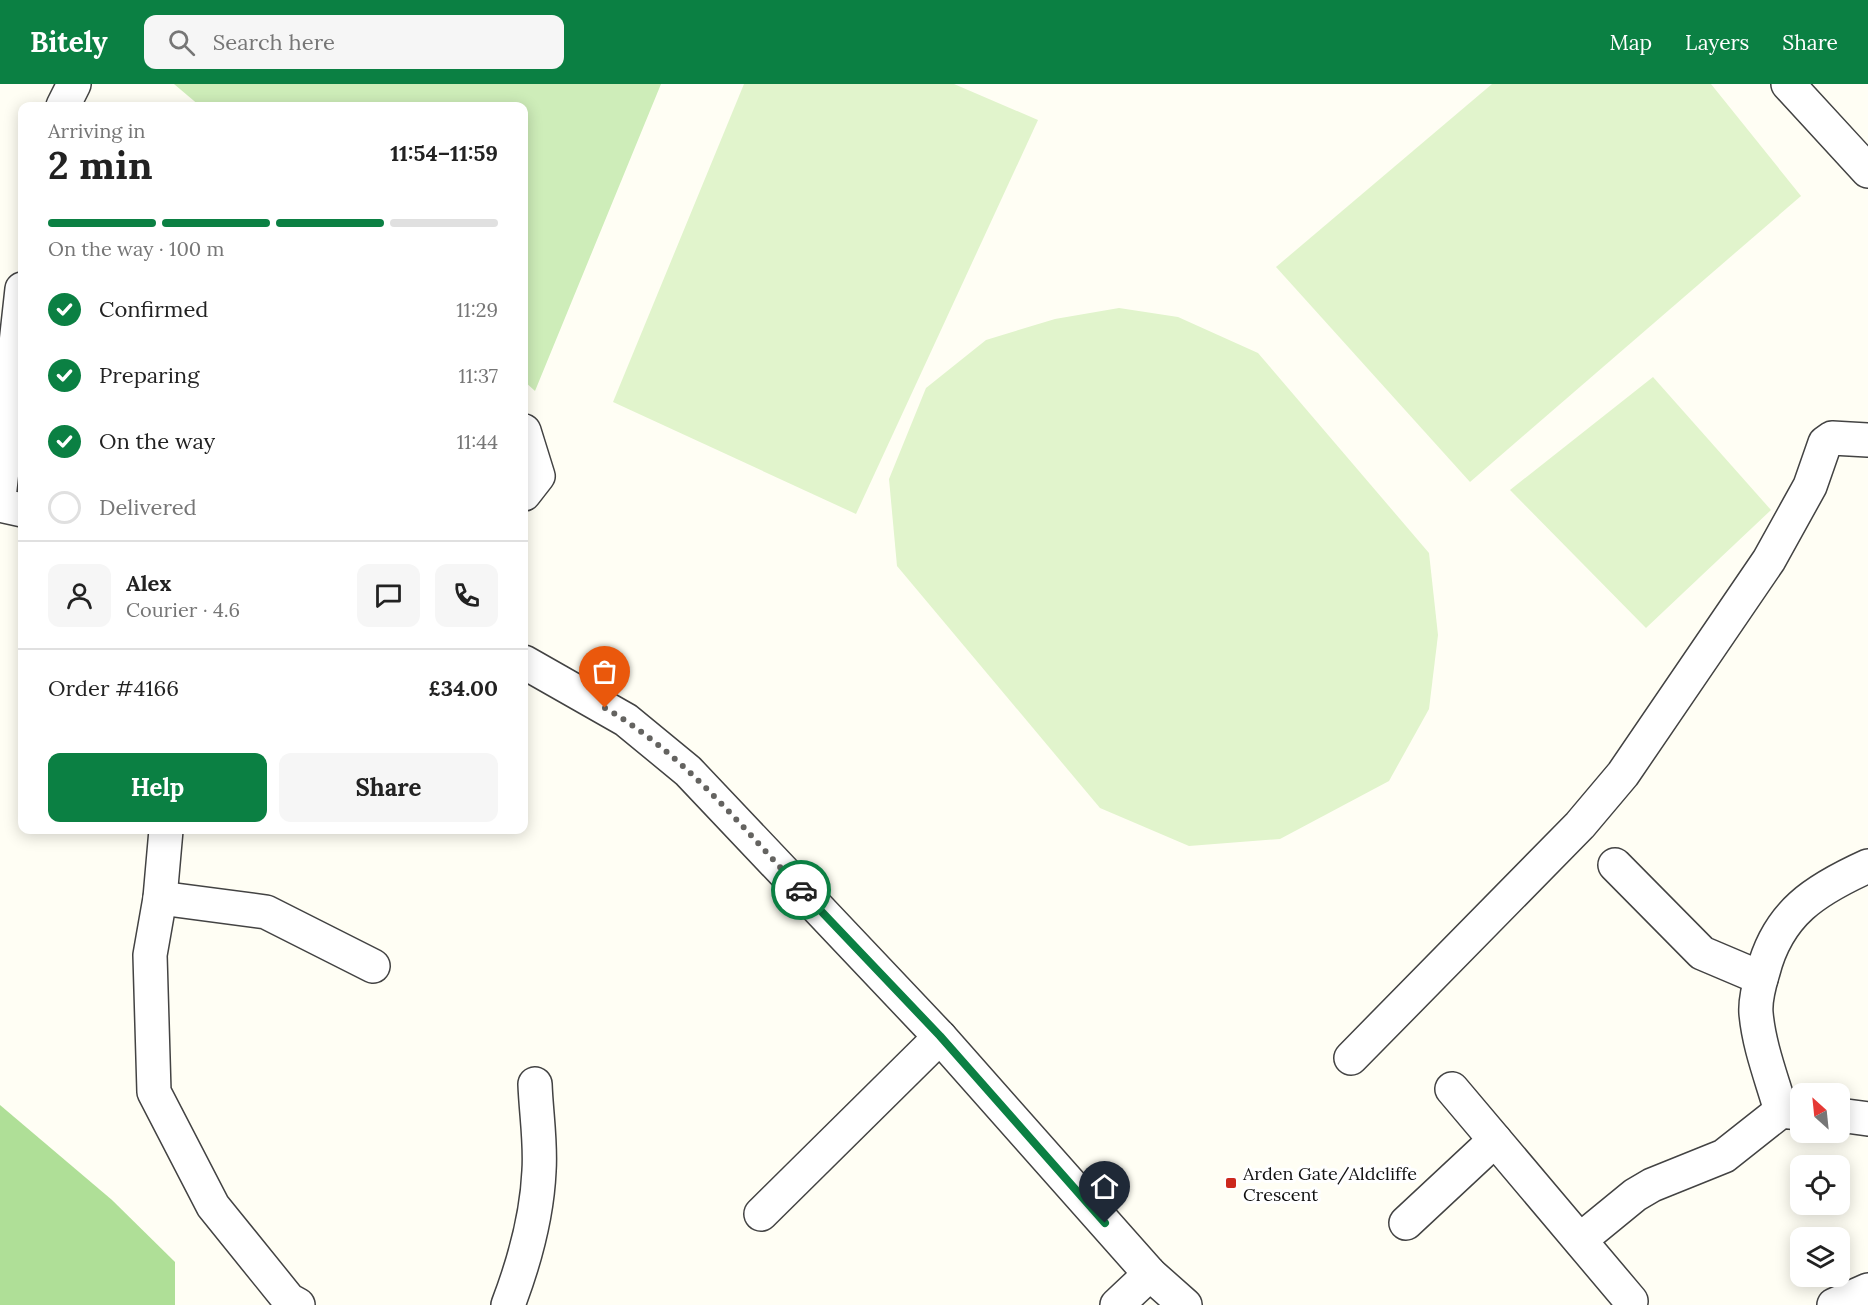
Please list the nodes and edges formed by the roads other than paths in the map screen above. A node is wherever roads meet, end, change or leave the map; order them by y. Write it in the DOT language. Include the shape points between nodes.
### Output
graph roads {
  1 [pos="74,84"];
  2 [pos="1788,84"];
  3 [pos="65,102"];
  4 [pos="1868,171"];
  5 [pos="18,290"];
  6 [pos="0,291"];
  7 [pos="18,326"];
  8 [pos="1868,440"];
  9 [pos="528,444"];
  10 [pos="0,489"];
  11 [pos="528,489"];
  12 [pos="0,505"];
  13 [pos="18,509"];
  14 [pos="528,664"];
  15 [pos="166,834"];
  16 [pos="1615,865"];
  17 [pos="1868,866"];
  18 [pos="160,898"];
  19 [pos="374,966"];
  20 [pos="1761,978"];
  21 [pos="940,1036"];
  22 [pos="1351,1058"];
  23 [pos="535,1084"];
  24 [pos="1452,1089"];
  25 [pos="1790,1110"];
  26 [pos="1790,1113"];
  27 [pos="1850,1117"];
  28 [pos="1868,1119"];
  29 [pos="1494,1140"];
  30 [pos="761,1214"];
  31 [pos="1406,1223"];
  32 [pos="1580,1240"];
  33 [pos="1150,1274"];
  34 [pos="1868,1290"];
  35 [pos="1630,1301"];
  36 [pos="298,1305"];
  37 [pos="508,1305"];
  38 [pos="1117,1305"];
  39 [pos="1185,1305"];
  40 [pos="1834,1305"];
  1 -- 3 [label="street"];
  2 -- 4 [label="street"];
  5 -- 6 [label="street"];
  7 -- 10 [label="street"];
  8 -- 22 [label="street" via="1832,438 1825,443 1810,486 1788,530 1623,774 1580,825"];
  9 -- 11 [label="street" via="538,476"];
  12 -- 13 [label="street"];
  14 -- 21 [label="street" via="626,720 688,771"];
  15 -- 18 [label="street"];
  16 -- 20 [label="street" via="1702,953"];
  17 -- 20 [label="street" via="1812,895 1791,915 1775,937"];
  18 -- 19 [label="street" via="266,912"];
  18 -- 36 [label="street" via="150,955 154,1092 213,1206 289,1300"];
  20 -- 25 [label="street" via="1756,1011 1760,1038"];
  21 -- 30 [label="street"];
  21 -- 33 [label="street"];
  23 -- 37 [label="street" via="539,1170 532,1224"];
  24 -- 29 [label="street"];
  26 -- 32 [label="street" via="1724,1155 1635,1195"];
  27 -- 28 [label="street"];
  29 -- 31 [label="street"];
  29 -- 32 [label="street"];
  32 -- 35 [label="street"];
  33 -- 38 [label="street"];
  33 -- 39 [label="street"];
  34 -- 40 [label="street"];
}
